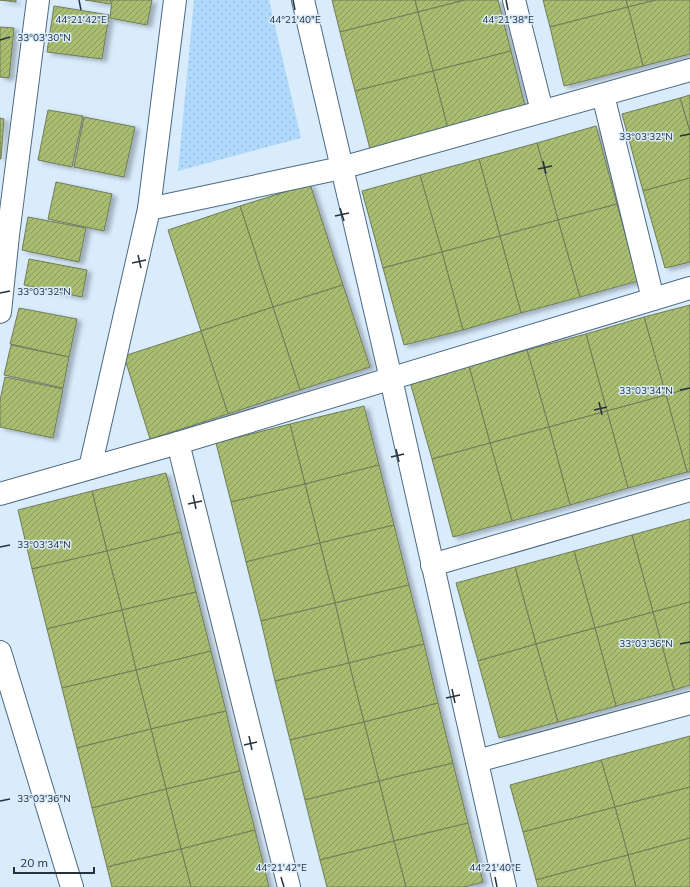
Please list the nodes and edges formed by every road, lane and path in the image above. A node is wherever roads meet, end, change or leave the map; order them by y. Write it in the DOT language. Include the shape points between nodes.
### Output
graph roads {
  1 [pos="38,0"];
  2 [pos="175,0"];
  3 [pos="303,0"];
  4 [pos="514,0"];
  5 [pos="690,70"];
  6 [pos="603,94"];
  7 [pos="542,111"];
  8 [pos="341,168"];
  9 [pos="149,209"];
  10 [pos="4,234"];
  11 [pos="690,288"];
  12 [pos="653,300"];
  13 [pos="0,312"];
  14 [pos="391,379"];
  15 [pos="178,443"];
  16 [pos="90,468"];
  17 [pos="690,490"];
  18 [pos="0,494"];
  19 [pos="432,566"];
  20 [pos="0,652"];
  21 [pos="690,703"];
  22 [pos="477,761"];
  23 [pos="72,887"];
  24 [pos="289,887"];
  25 [pos="506,887"];
  1 -- 10 [label="street"];
  2 -- 9 [label="street"];
  3 -- 8 [label="street"];
  4 -- 7 [label="street"];
  5 -- 6 [label="street"];
  6 -- 7 [label="street"];
  6 -- 12 [label="street"];
  7 -- 8 [label="street"];
  8 -- 9 [label="street"];
  8 -- 14 [label="street"];
  9 -- 16 [label="street"];
  10 -- 13 [label="street"];
  11 -- 12 [label="street"];
  12 -- 14 [label="street"];
  14 -- 15 [label="street"];
  14 -- 19 [label="street"];
  15 -- 16 [label="street"];
  15 -- 24 [label="street"];
  16 -- 18 [label="street"];
  17 -- 19 [label="street"];
  19 -- 22 [label="street"];
  20 -- 23 [label="street"];
  21 -- 22 [label="street"];
  22 -- 25 [label="street"];
}
